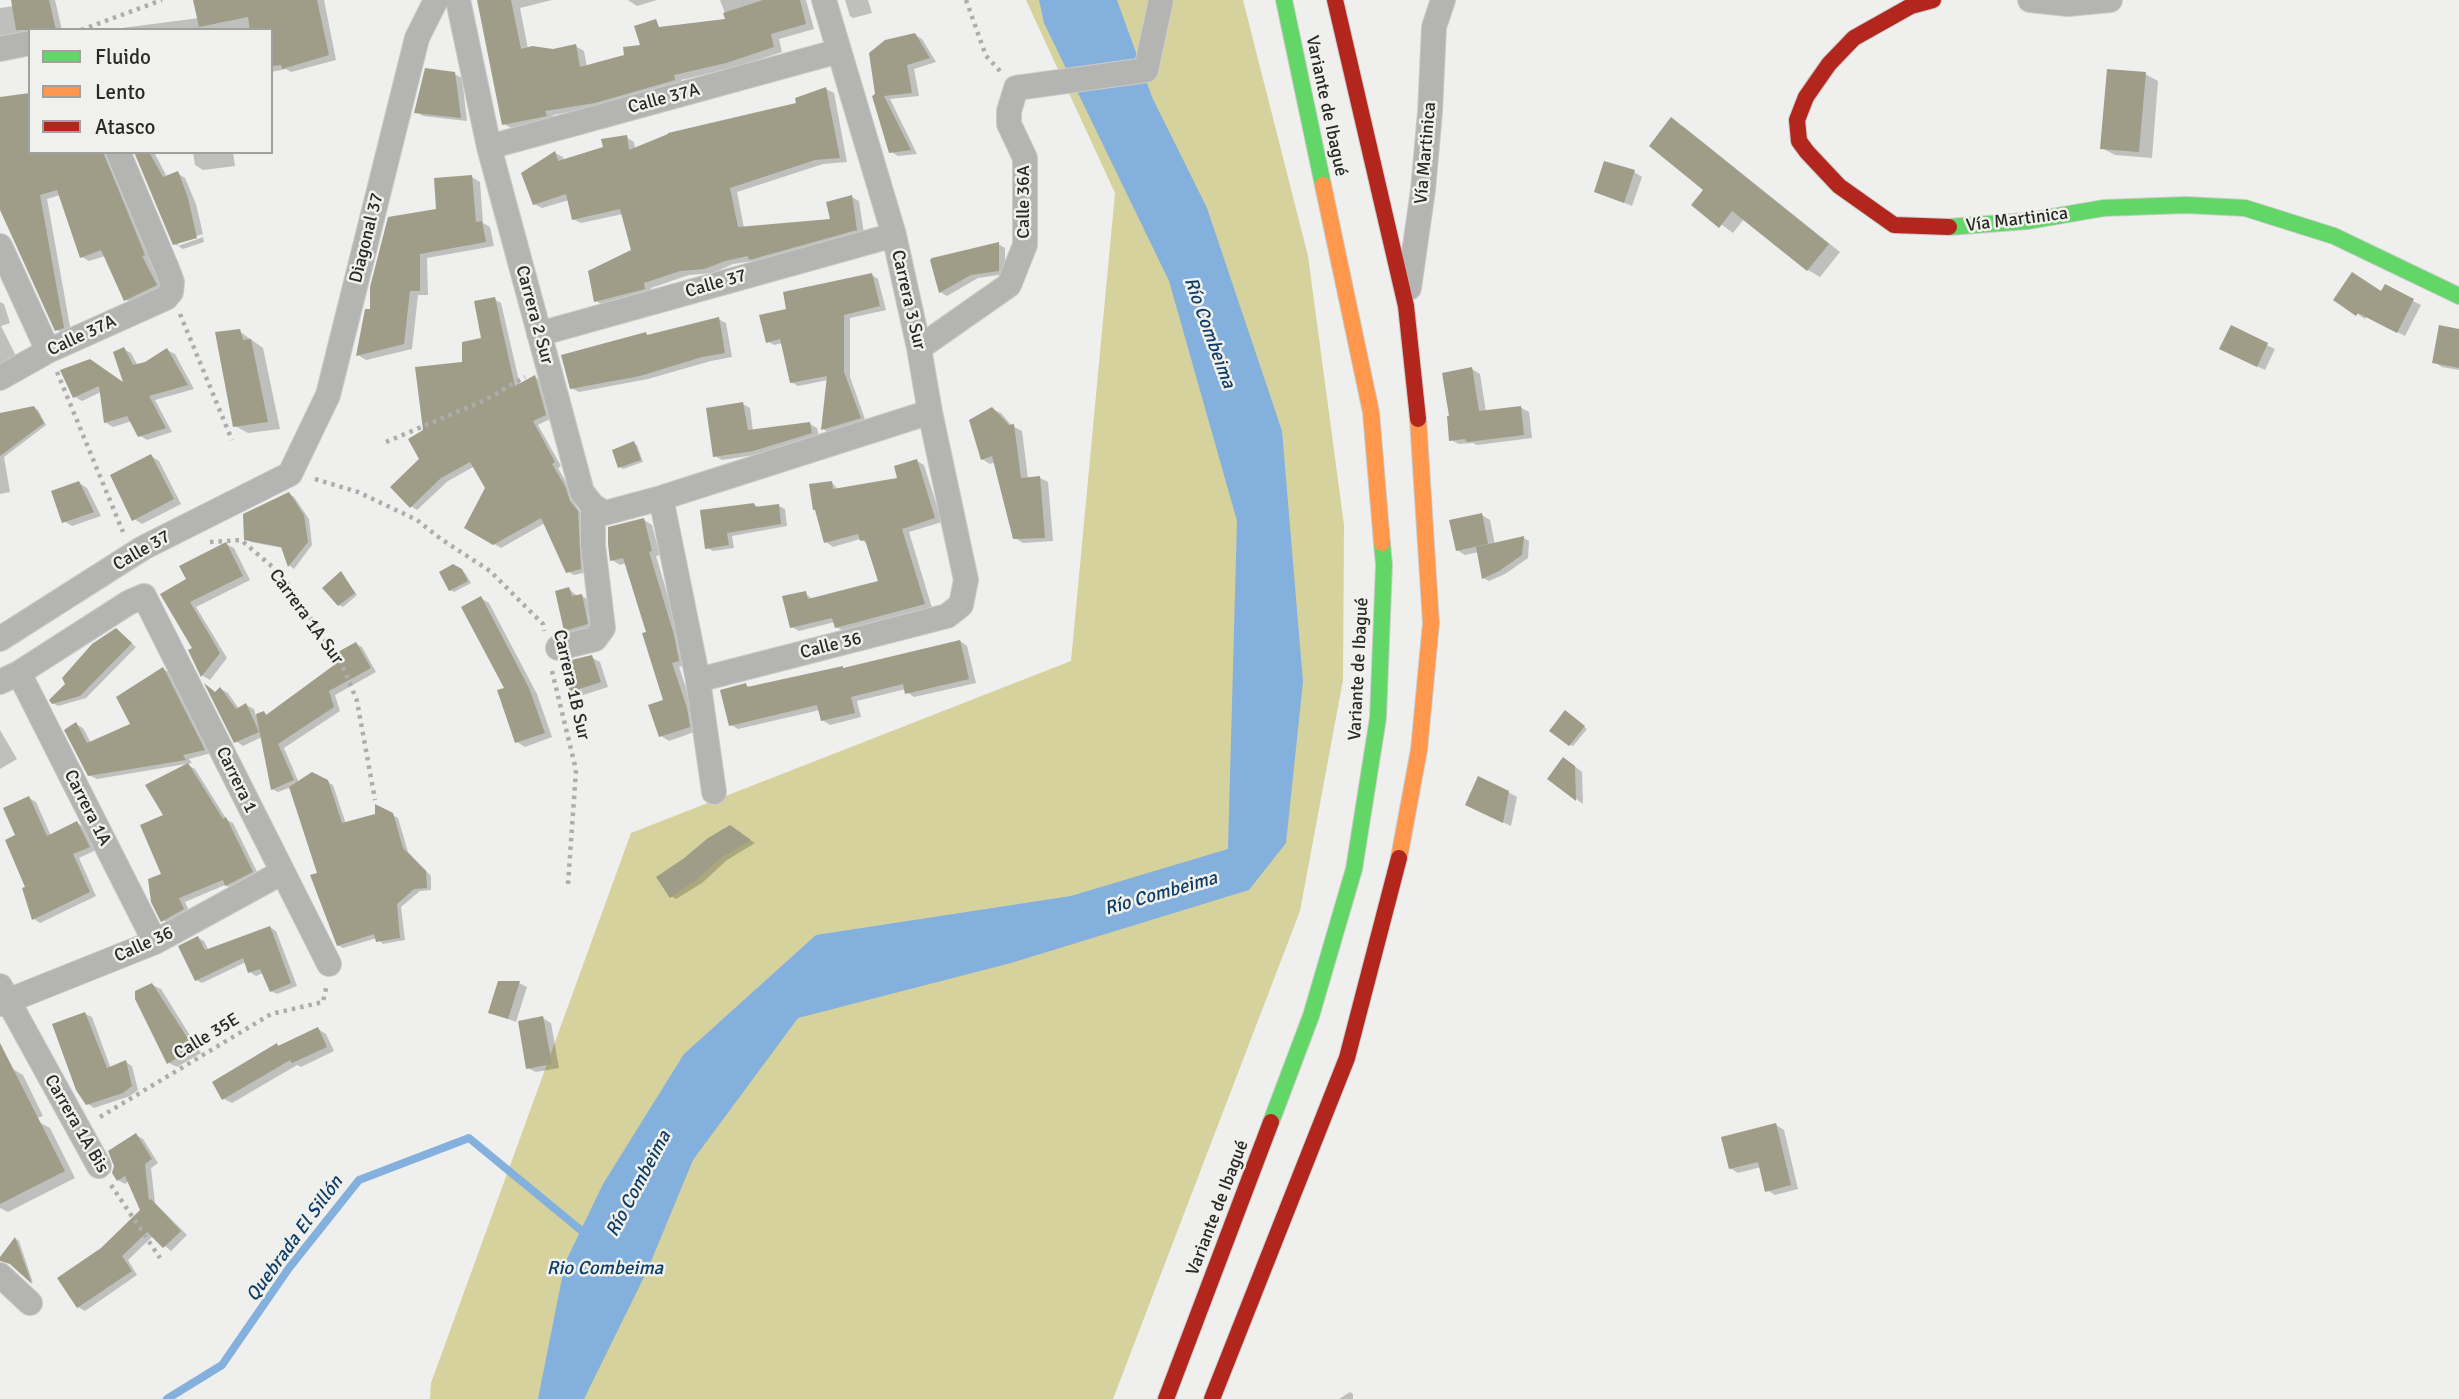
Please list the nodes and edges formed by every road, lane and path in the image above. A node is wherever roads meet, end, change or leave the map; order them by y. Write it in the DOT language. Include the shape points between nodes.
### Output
graph roads {
  1 [pos="162,0"];
  2 [pos="436,0"];
  3 [pos="458,0"];
  4 [pos="824,0"];
  5 [pos="966,0"];
  6 [pos="1161,0"];
  7 [pos="1284,0"];
  8 [pos="1335,0"];
  9 [pos="1443,0"];
  10 [pos="1933,0"];
  11 [pos="2030,0"];
  12 [pos="2110,0"];
  13 [pos="86,28"];
  14 [pos="28,43"];
  15 [pos="0,49"];
  16 [pos="839,51"];
  17 [pos="1016,88"];
  18 [pos="489,147"];
  19 [pos="119,154"];
  20 [pos="894,234"];
  21 [pos="0,246"];
  22 [pos="168,295"];
  23 [pos="2459,296"];
  24 [pos="1406,306"];
  25 [pos="539,334"];
  26 [pos="919,348"];
  27 [pos="48,351"];
  28 [pos="548,365"];
  29 [pos="0,378"];
  30 [pos="930,412"];
  31 [pos="232,440"];
  32 [pos="386,442"];
  33 [pos="290,474"];
  34 [pos="661,498"];
  35 [pos="593,506"];
  36 [pos="124,533"];
  37 [pos="205,543"];
  38 [pos="961,605"];
  39 [pos="0,639"];
  40 [pos="551,648"];
  41 [pos="10,677"];
  42 [pos="698,680"];
  43 [pos="714,792"];
  44 [pos="375,800"];
  45 [pos="281,873"];
  46 [pos="568,884"];
  47 [pos="155,942"];
  48 [pos="329,964"];
  49 [pos="3,997"];
  50 [pos="78,1130"];
  51 [pos="99,1166"];
  52 [pos="160,1258"];
  53 [pos="0,1275"];
  54 [pos="30,1303"];
  55 [pos="1166,1399"];
  56 [pos="1212,1399"];
  1 -- 13 [label="path"];
  2 -- 33 [label="street, Diagonal 37" via="417,38 328,396"];
  3 -- 18 [label="street, Carrera 2 Sur"];
  4 -- 16 [label="street, Carrera 3 Sur"];
  5 -- 17 [label="path" via="986,56"];
  6 -- 17 [label="street" via="1146,70"];
  7 -- 55 [label="main road, Variante de Ibagué" via="1371,412 1384,565 1378,718 1353,869 1311,1016"];
  8 -- 24 [label="main road, Variante de Ibagué"];
  9 -- 24 [label="street, Vía Martinica" via="1434,27 1423,190"];
  10 -- 23 [label="main road, Vía Martinica" via="1910,6 1854,38 1805,97 1797,120 1807,152 1839,186 1894,225 1962,228 2104,208 2245,208 2334,236"];
  11 -- 12 [label="street" via="2068,4"];
  14 -- 15 [label="street"];
  16 -- 18 [label="street, Calle 37A"];
  16 -- 20 [label="street, Carrera 3 Sur"];
  17 -- 26 [label="street, Calle 36A" via="1009,124 1025,158 1025,245 1009,285"];
  18 -- 25 [label="street, Carrera 2 Sur"];
  19 -- 22 [label="street" via="172,282"];
  20 -- 25 [label="street, Calle 37"];
  20 -- 26 [label="street, Carrera 3 Sur"];
  21 -- 27 [label="street"];
  22 -- 27 [label="street, Calle 37A"];
  22 -- 31 [label="path"];
  24 -- 56 [label="main road, Variante de Ibagué" via="1422,455 1431,622 1419,750 1396,874 1347,1058"];
  25 -- 28 [label="street, Carrera 2 Sur"];
  26 -- 30 [label="street, Carrera 3 Sur"];
  27 -- 29 [label="street, Calle 37A"];
  27 -- 36 [label="path"];
  28 -- 32 [label="path" via="483,401"];
  28 -- 35 [label="street, Carrera 2 Sur" via="582,492"];
  30 -- 34 [label="street"];
  30 -- 38 [label="street, Carrera 3 Sur" via="966,580"];
  33 -- 39 [label="street, Calle 37" via="143,548"];
  33 -- 40 [label="path, Carrera 1B Sur" via="359,492 418,520 490,571 542,624"];
  34 -- 35 [label="street" via="605,513"];
  34 -- 42 [label="street"];
  35 -- 40 [label="street, Carrera 2 Sur" via="603,628 595,639"];
  37 -- 44 [label="path, Carrera 1A Sur" via="242,540 281,575 343,667 358,701"];
  38 -- 42 [label="street, Calle 36" via="947,616"];
  40 -- 46 [label="path, Carrera 1B Sur" via="576,770"];
  41 -- 45 [label="street, Carrera 1" via="144,596"];
  41 -- 47 [label="street, Carrera 1A"];
  42 -- 43 [label="street"];
  45 -- 47 [label="street, Calle 36"];
  45 -- 48 [label="street, Carrera 1"];
  47 -- 49 [label="street, Calle 36"];
  48 -- 50 [label="path, Calle 35E" via="323,1002 271,1014"];
  49 -- 50 [label="street, Carrera 1A Bis"];
  50 -- 51 [label="street, Carrera 1A Bis"];
  51 -- 52 [label="path, Carrera 1A Bis"];
  53 -- 54 [label="street"];
}
